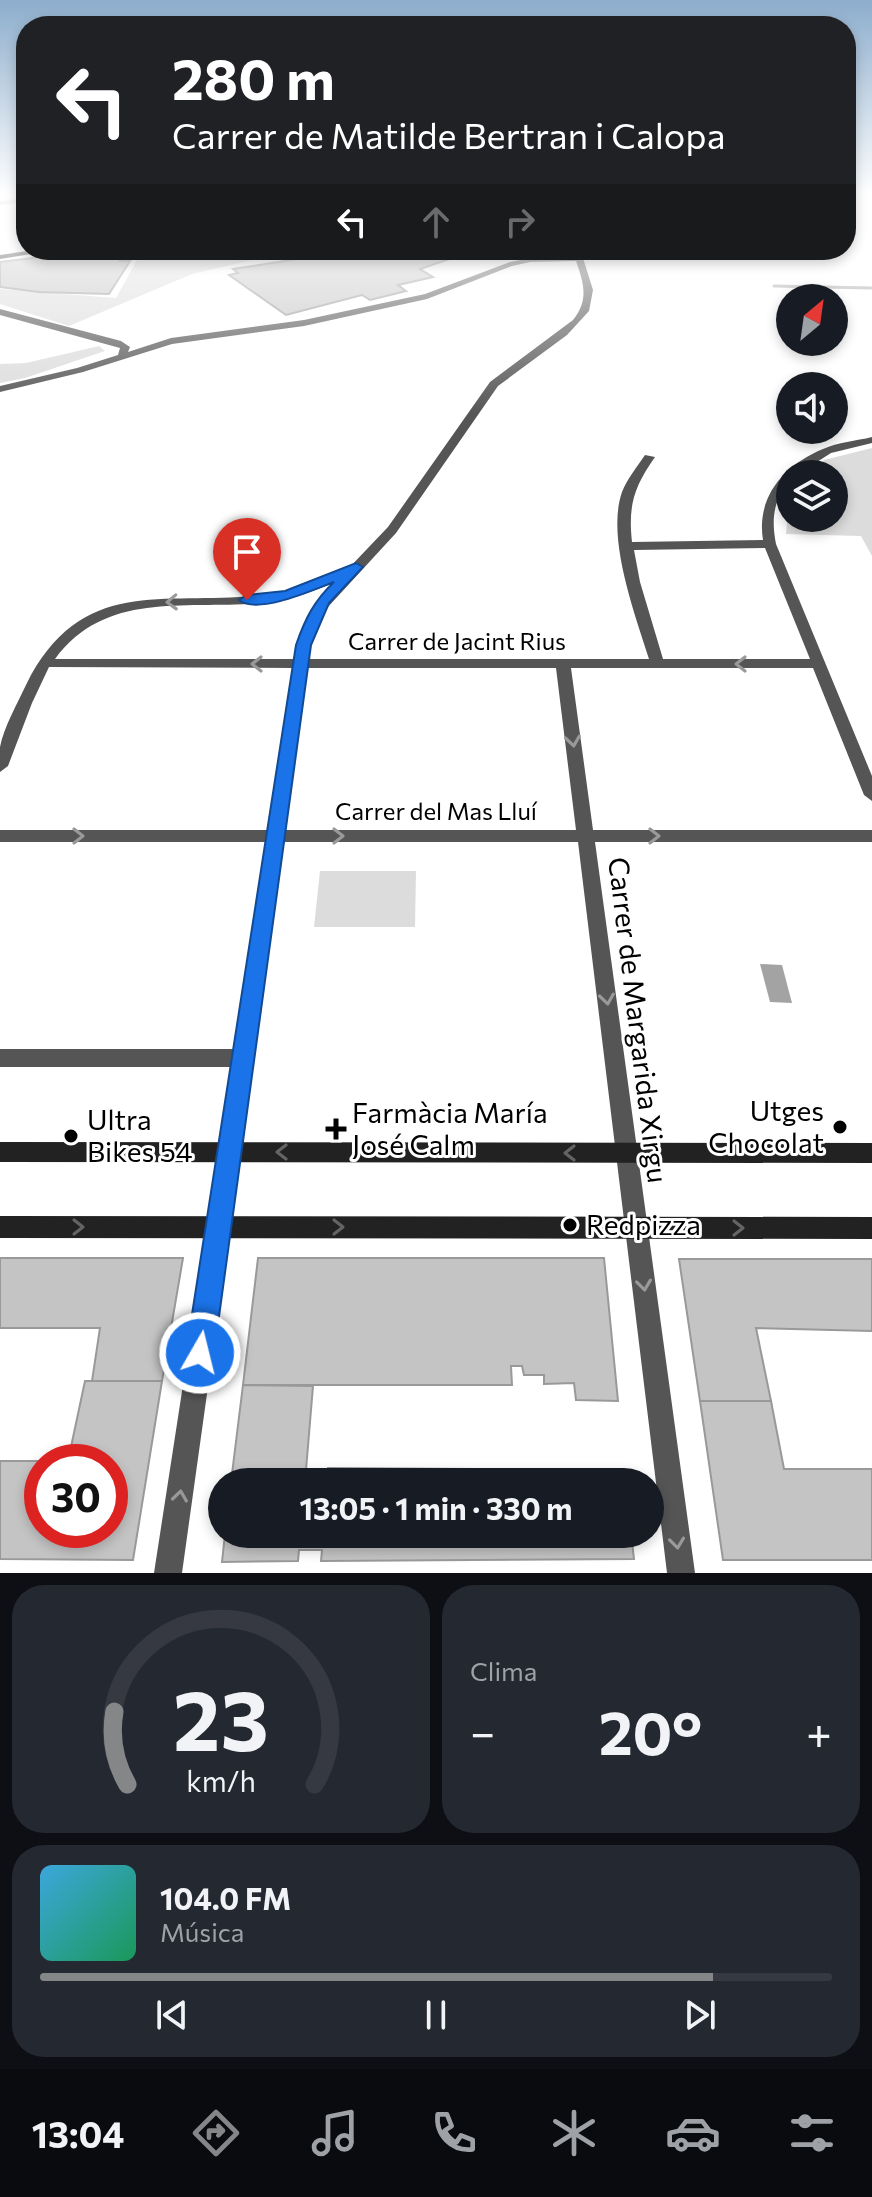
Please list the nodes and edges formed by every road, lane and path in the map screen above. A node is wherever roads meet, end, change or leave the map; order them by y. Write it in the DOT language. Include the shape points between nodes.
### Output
graph roads {
  1 [pos="506,266"];
  2 [pos="581,266"];
  3 [pos="0,312"];
  4 [pos="122,356"];
  5 [pos="0,389"];
  6 [pos="872,440"];
  7 [pos="649,457"];
  8 [pos="813,460"];
  9 [pos="776,492"];
  10 [pos="770,544"];
  11 [pos="629,546"];
  12 [pos="356,567"];
  13 [pos="47,663"];
  14 [pos="301,664"];
  15 [pos="563,664"];
  16 [pos="657,664"];
  17 [pos="819,664"];
  18 [pos="0,766"];
  19 [pos="872,795"];
  20 [pos="0,836"];
  21 [pos="276,836"];
  22 [pos="872,836"];
  23 [pos="586,837"];
  24 [pos="0,1058"];
  25 [pos="244,1058"];
  26 [pos="0,1152"];
  27 [pos="230,1153"];
  28 [pos="627,1153"];
  29 [pos="872,1153"];
  30 [pos="0,1227"];
  31 [pos="219,1227"];
  32 [pos="637,1227"];
  33 [pos="872,1228"];
  34 [pos="168,1573"];
  35 [pos="681,1573"];
  1 -- 4 [label="street" via="390,306 171,341"];
  2 -- 12 [label="street" via="590,298 577,324 494,384 402,516"];
  3 -- 4 [label="street" via="118,343 125,347"];
  4 -- 5 [label="street"];
  6 -- 8 [label="street"];
  7 -- 11 [label="street" via="626,499"];
  9 -- 10 [label="street" via="766,511"];
  10 -- 11 [label="street"];
  10 -- 17 [label="street"];
  11 -- 16 [label="street"];
  12 -- 13 [label="street, one-way" via="287,595 165,601 120,609 76,629"];
  12 -- 14 [label="street" via="312,619"];
  14 -- 13 [label="street, Carrer de Jacint Rius, one-way"];
  13 -- 18 [label="street"];
  14 -- 15 [label="street, Carrer de Jacint Rius"];
  14 -- 21 [label="street"];
  15 -- 16 [label="street, Carrer de Jacint Rius"];
  15 -- 23 [label="street, Carrer de Margarida Xirgu, one-way"];
  17 -- 16 [label="street, Carrer de Jacint Rius, one-way"];
  17 -- 19 [label="street"];
  20 -- 21 [label="street, Carrer del Mas Lluí, one-way"];
  21 -- 23 [label="street, Carrer del Mas Lluí, one-way"];
  21 -- 25 [label="street"];
  23 -- 22 [label="street, Carrer del Mas Lluí, one-way"];
  23 -- 28 [label="street, Carrer de Margarida Xirgu, one-way"];
  24 -- 25 [label="street"];
  25 -- 27 [label="street"];
  26 -- 27 [label="street"];
  28 -- 27 [label="street, one-way"];
  27 -- 31 [label="street"];
  28 -- 29 [label="street"];
  28 -- 32 [label="street, Carrer de Margarida Xirgu"];
  30 -- 31 [label="street, one-way"];
  31 -- 32 [label="street, one-way"];
  34 -- 31 [label="street, one-way"];
  32 -- 33 [label="street, one-way"];
  32 -- 35 [label="street, Carrer de Margarida Xirgu, one-way"];
}
